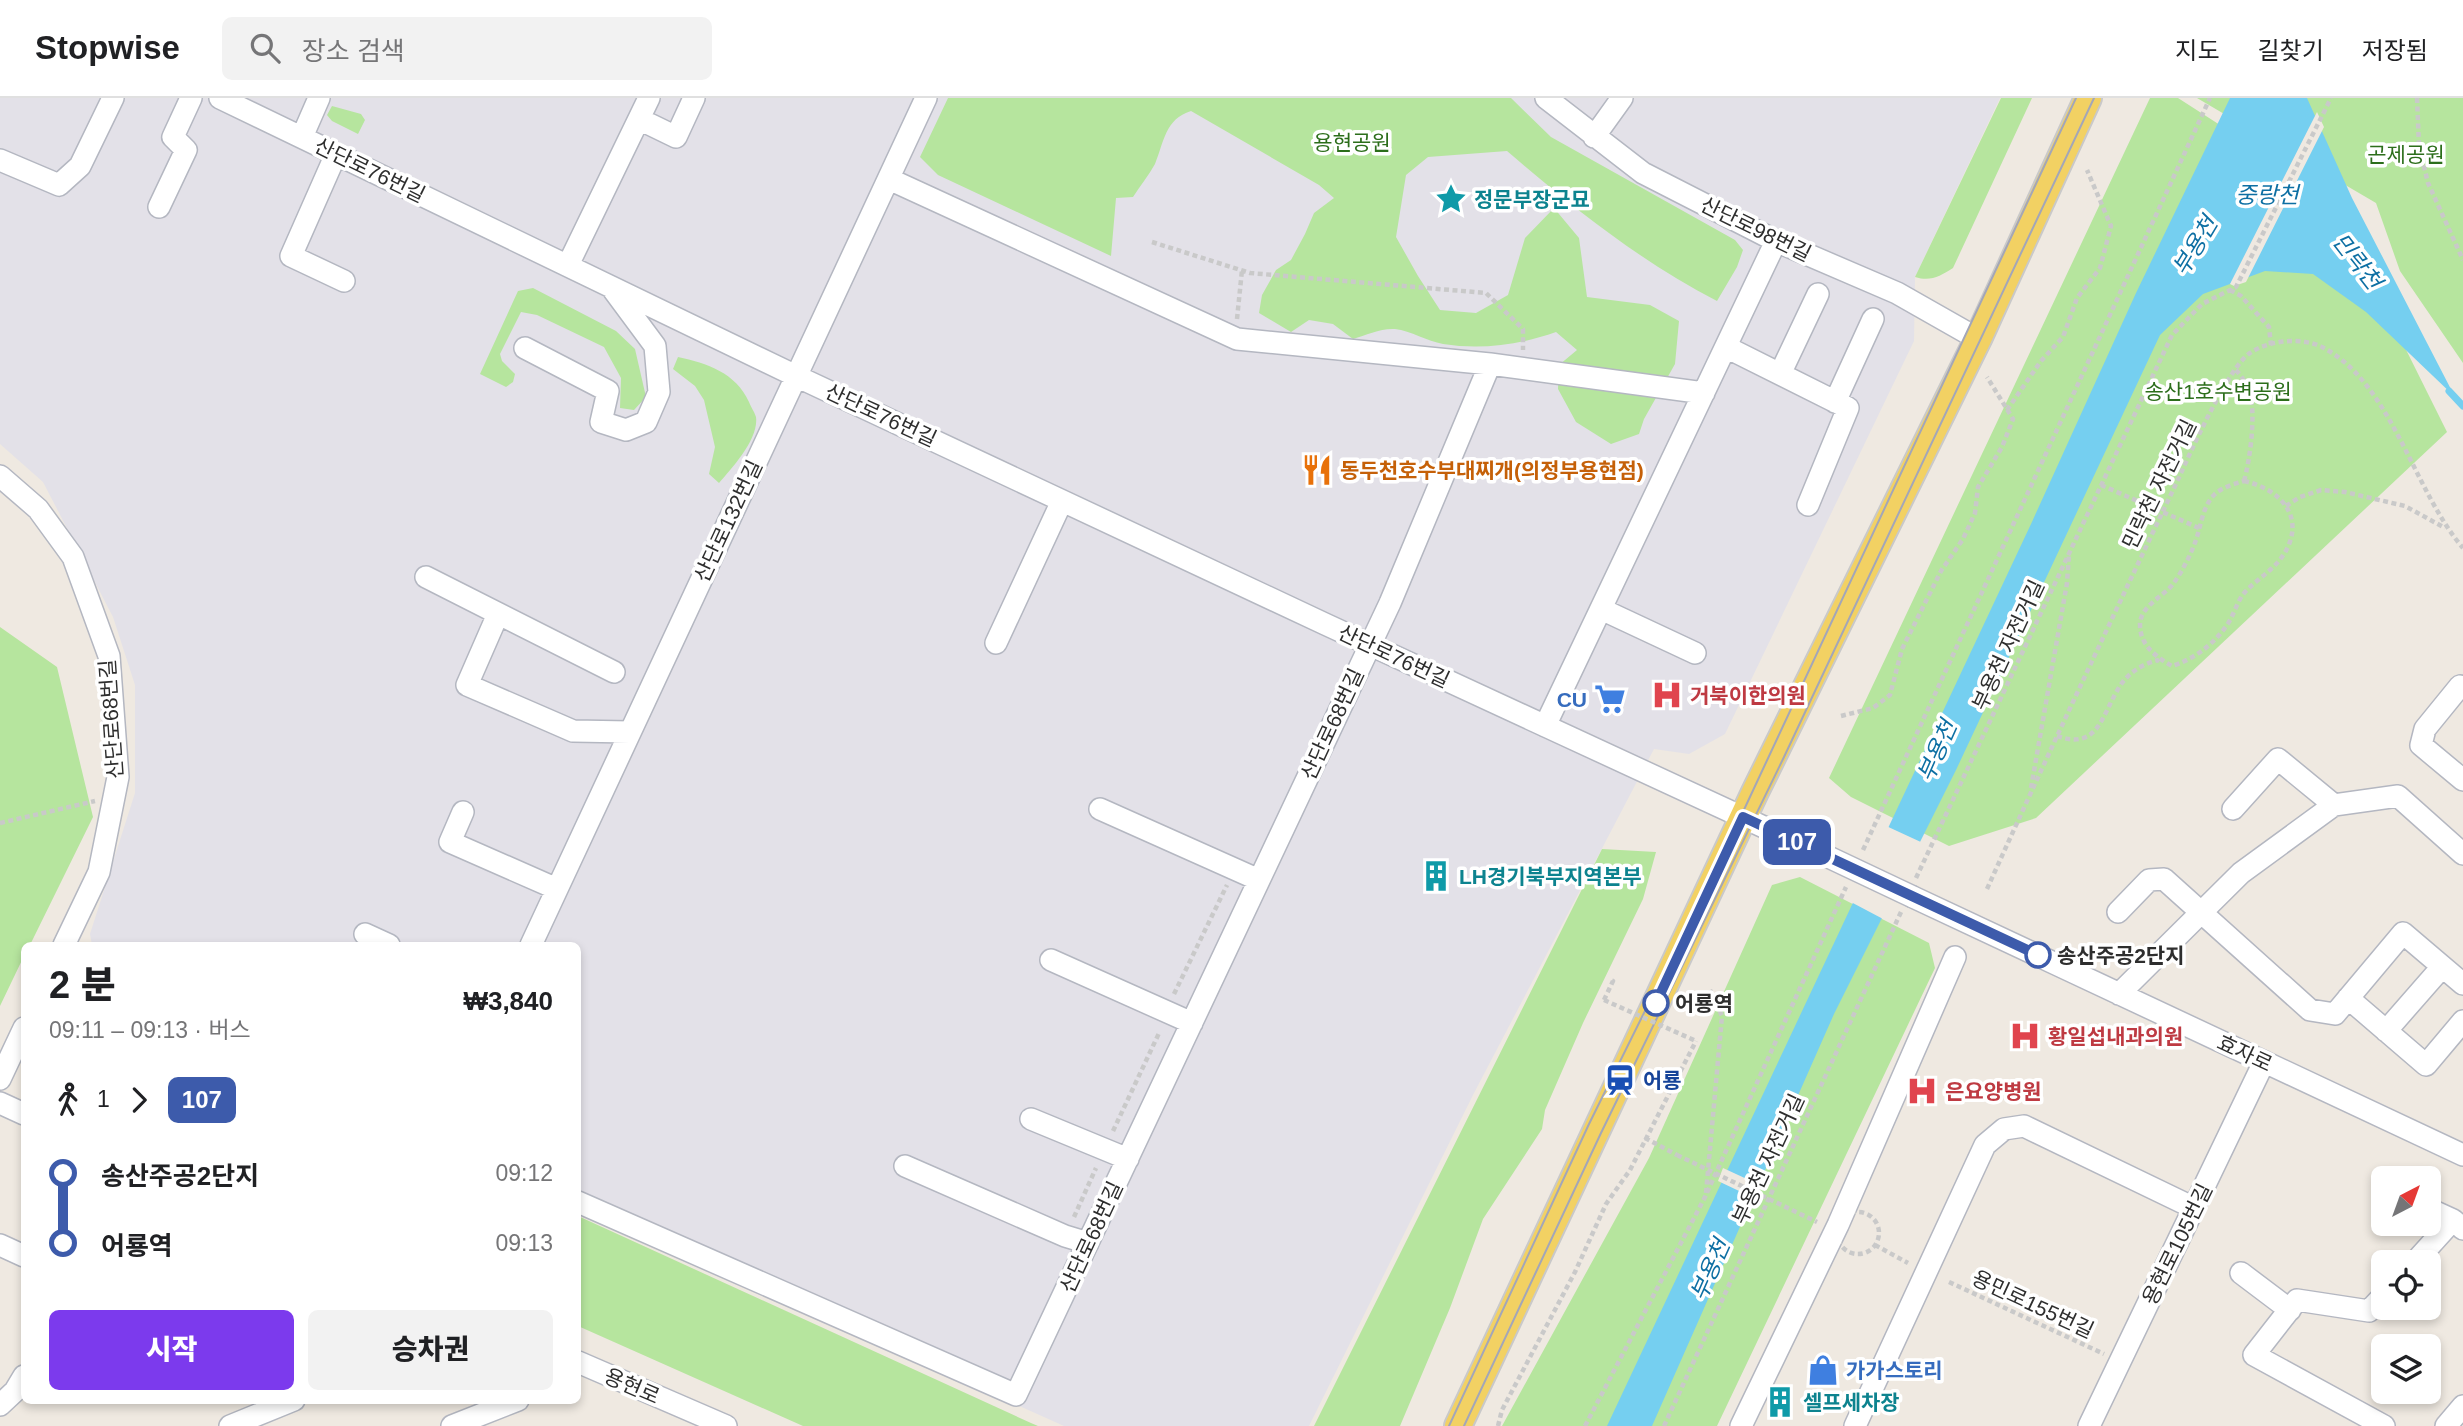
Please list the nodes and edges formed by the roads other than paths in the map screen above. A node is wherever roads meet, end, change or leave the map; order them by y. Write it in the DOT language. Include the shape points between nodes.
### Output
graph roads {
  1 [pos="113,98"];
  2 [pos="191,98"];
  3 [pos="220,98"];
  4 [pos="320,98"];
  5 [pos="649,98"];
  6 [pos="694,98"];
  7 [pos="926,98"];
  8 [pos="1546,98"];
  9 [pos="1622,98"];
  10 [pos="2088,98"];
  11 [pos="639,119"];
  12 [pos="302,137"];
  13 [pos="1594,137"];
  14 [pos="336,154"];
  15 [pos="0,160"];
  16 [pos="889,179"];
  17 [pos="159,206"];
  18 [pos="1776,241"];
  19 [pos="568,265"];
  20 [pos="344,281"];
  21 [pos="611,286"];
  22 [pos="1818,294"];
  23 [pos="1872,319"];
  24 [pos="1978,339"];
  25 [pos="1726,346"];
  26 [pos="525,348"];
  27 [pos="1490,363"];
  28 [pos="1780,374"];
  29 [pos="796,376"];
  30 [pos="1704,393"];
  31 [pos="1835,402"];
  32 [pos="0,476"];
  33 [pos="1062,501"];
  34 [pos="1808,505"];
  35 [pos="426,577"];
  36 [pos="1601,609"];
  37 [pos="498,614"];
  38 [pos="996,643"];
  39 [pos="1370,645"];
  40 [pos="1695,653"];
  41 [pos="614,673"];
  42 [pos="2463,688"];
  43 [pos="1545,726"];
  44 [pos="630,732"];
  45 [pos="2463,780"];
  46 [pos="2334,805"];
  47 [pos="1100,809"];
  48 [pos="2233,809"];
  49 [pos="463,812"];
  50 [pos="1743,817"];
  51 [pos="2463,854"];
  52 [pos="1259,880"];
  53 [pos="557,889"];
  54 [pos="2118,912"];
  55 [pos="2202,913"];
  56 [pos="365,934"];
  57 [pos="65,942"];
  58 [pos="382,942"];
  59 [pos="532,942"];
  60 [pos="1955,957"];
  61 [pos="1051,960"];
  62 [pos="2442,967"];
  63 [pos="2463,985"];
  64 [pos="2119,994"];
  65 [pos="2348,999"];
  66 [pos="2463,1021"];
  67 [pos="1192,1023"];
  68 [pos="2386,1031"];
  69 [pos="21,1034"];
  70 [pos="2264,1062"];
  71 [pos="0,1079"];
  72 [pos="0,1103"];
  73 [pos="21,1113"];
  74 [pos="1031,1119"];
  75 [pos="2463,1156"];
  76 [pos="1128,1159"];
  77 [pos="905,1166"];
  78 [pos="581,1203"];
  79 [pos="2194,1208"];
  80 [pos="2441,1216"];
  81 [pos="2458,1225"];
  82 [pos="1088,1243"];
  83 [pos="0,1245"];
  84 [pos="2429,1250"];
  85 [pos="21,1255"];
  86 [pos="2241,1273"];
  87 [pos="2371,1309"];
  88 [pos="2290,1310"];
  89 [pos="583,1369"];
  90 [pos="21,1382"];
  91 [pos="284,1404"];
  92 [pos="508,1404"];
  93 [pos="0,1405"];
  94 [pos="2463,1406"];
  95 [pos="230,1426"];
  96 [pos="452,1426"];
  97 [pos="726,1426"];
  98 [pos="1458,1426"];
  99 [pos="1741,1426"];
  100 [pos="1855,1426"];
  101 [pos="2089,1426"];
  102 [pos="2385,1426"];
  103 [pos="2446,1426"];
  1 -- 15 [label="street" via="80,166 59,186"];
  2 -- 17 [label="street" via="173,137 186,150"];
  3 -- 12 [label="street, 산단로76번길"];
  4 -- 12 [label="street"];
  5 -- 11 [label="street"];
  6 -- 11 [label="street" via="676,136"];
  7 -- 16 [label="street, 산단로132번길"];
  8 -- 13 [label="street, 산단로98번길"];
  9 -- 13 [label="street"];
  10 -- 24 [label="main road"];
  11 -- 19 [label="street"];
  12 -- 14 [label="street, 산단로76번길"];
  13 -- 18 [label="street, 산단로98번길" via="1643,173"];
  14 -- 19 [label="street, 산단로76번길"];
  14 -- 20 [label="street" via="291,256"];
  16 -- 27 [label="street" via="1237,339"];
  16 -- 29 [label="street, 산단로132번길"];
  18 -- 24 [label="street, 산단로98번길" via="1897,293"];
  18 -- 25 [label="street"];
  19 -- 21 [label="street, 산단로76번길"];
  21 -- 26 [label="street" via="654,346 659,392 646,422 626,429 601,422 608,391"];
  21 -- 29 [label="street, 산단로76번길"];
  22 -- 28 [label="street"];
  23 -- 31 [label="street"];
  24 -- 50 [label="main road"];
  25 -- 28 [label="street"];
  25 -- 30 [label="street"];
  27 -- 30 [label="street"];
  27 -- 39 [label="street, 산단로68번길"];
  28 -- 31 [label="street"];
  29 -- 33 [label="street, 산단로76번길"];
  29 -- 44 [label="street, 산단로132번길"];
  30 -- 36 [label="street"];
  31 -- 34 [label="street" via="1848,408"];
  32 -- 57 [label="street, 산단로68번길" via="38,509 73,557 109,656 118,777 99,872"];
  33 -- 38 [label="street"];
  33 -- 39 [label="street, 산단로76번길"];
  35 -- 37 [label="street"];
  36 -- 40 [label="street"];
  36 -- 43 [label="street"];
  37 -- 41 [label="street"];
  37 -- 44 [label="street" via="467,685 573,731"];
  39 -- 43 [label="street, 산단로76번길"];
  39 -- 52 [label="street, 산단로68번길"];
  42 -- 45 [label="street" via="2460,686 2425,729 2421,745"];
  43 -- 50 [label="street, 산단로76번길"];
  44 -- 53 [label="street, 산단로132번길"];
  46 -- 48 [label="street" via="2278,759"];
  46 -- 51 [label="street" via="2398,796"];
  46 -- 55 [label="street" via="2241,873"];
  47 -- 52 [label="street"];
  49 -- 53 [label="street" via="450,842"];
  50 -- 64 [label="street, 효자로, bridge"];
  50 -- 98 [label="main road"];
  52 -- 67 [label="street, 산단로68번길"];
  53 -- 59 [label="street, 산단로132번길"];
  54 -- 55 [label="street" via="2149,880 2164,879"];
  55 -- 64 [label="street"];
  55 -- 65 [label="street" via="2310,1010 2335,1014"];
  56 -- 58 [label="street"];
  60 -- 99 [label="street" via="1838,1225"];
  61 -- 67 [label="street"];
  62 -- 63 [label="street"];
  62 -- 65 [label="street" via="2403,933"];
  62 -- 68 [label="street"];
  64 -- 70 [label="street, 효자로"];
  65 -- 68 [label="street"];
  66 -- 68 [label="street" via="2426,1065"];
  67 -- 76 [label="street, 산단로68번길"];
  69 -- 71 [label="street"];
  70 -- 75 [label="street, 효자로"];
  70 -- 79 [label="street, 용현로105번길"];
  72 -- 73 [label="street"];
  74 -- 76 [label="street"];
  76 -- 82 [label="street, 산단로68번길"];
  77 -- 82 [label="street"];
  78 -- 82 [label="street, 산단로68번길" via="1016,1395"];
  79 -- 100 [label="street" via="2024,1126 2004,1129 1985,1145"];
  79 -- 101 [label="street, 용현로105번길"];
  80 -- 81 [label="street"];
  81 -- 84 [label="street"];
  83 -- 85 [label="street"];
  86 -- 88 [label="street"];
  87 -- 88 [label="street" via="2297,1300"];
  88 -- 102 [label="street" via="2254,1355"];
  89 -- 97 [label="street, 용현로"];
  90 -- 93 [label="street"];
  91 -- 95 [label="street"];
  92 -- 96 [label="street"];
  94 -- 103 [label="street"];
}
